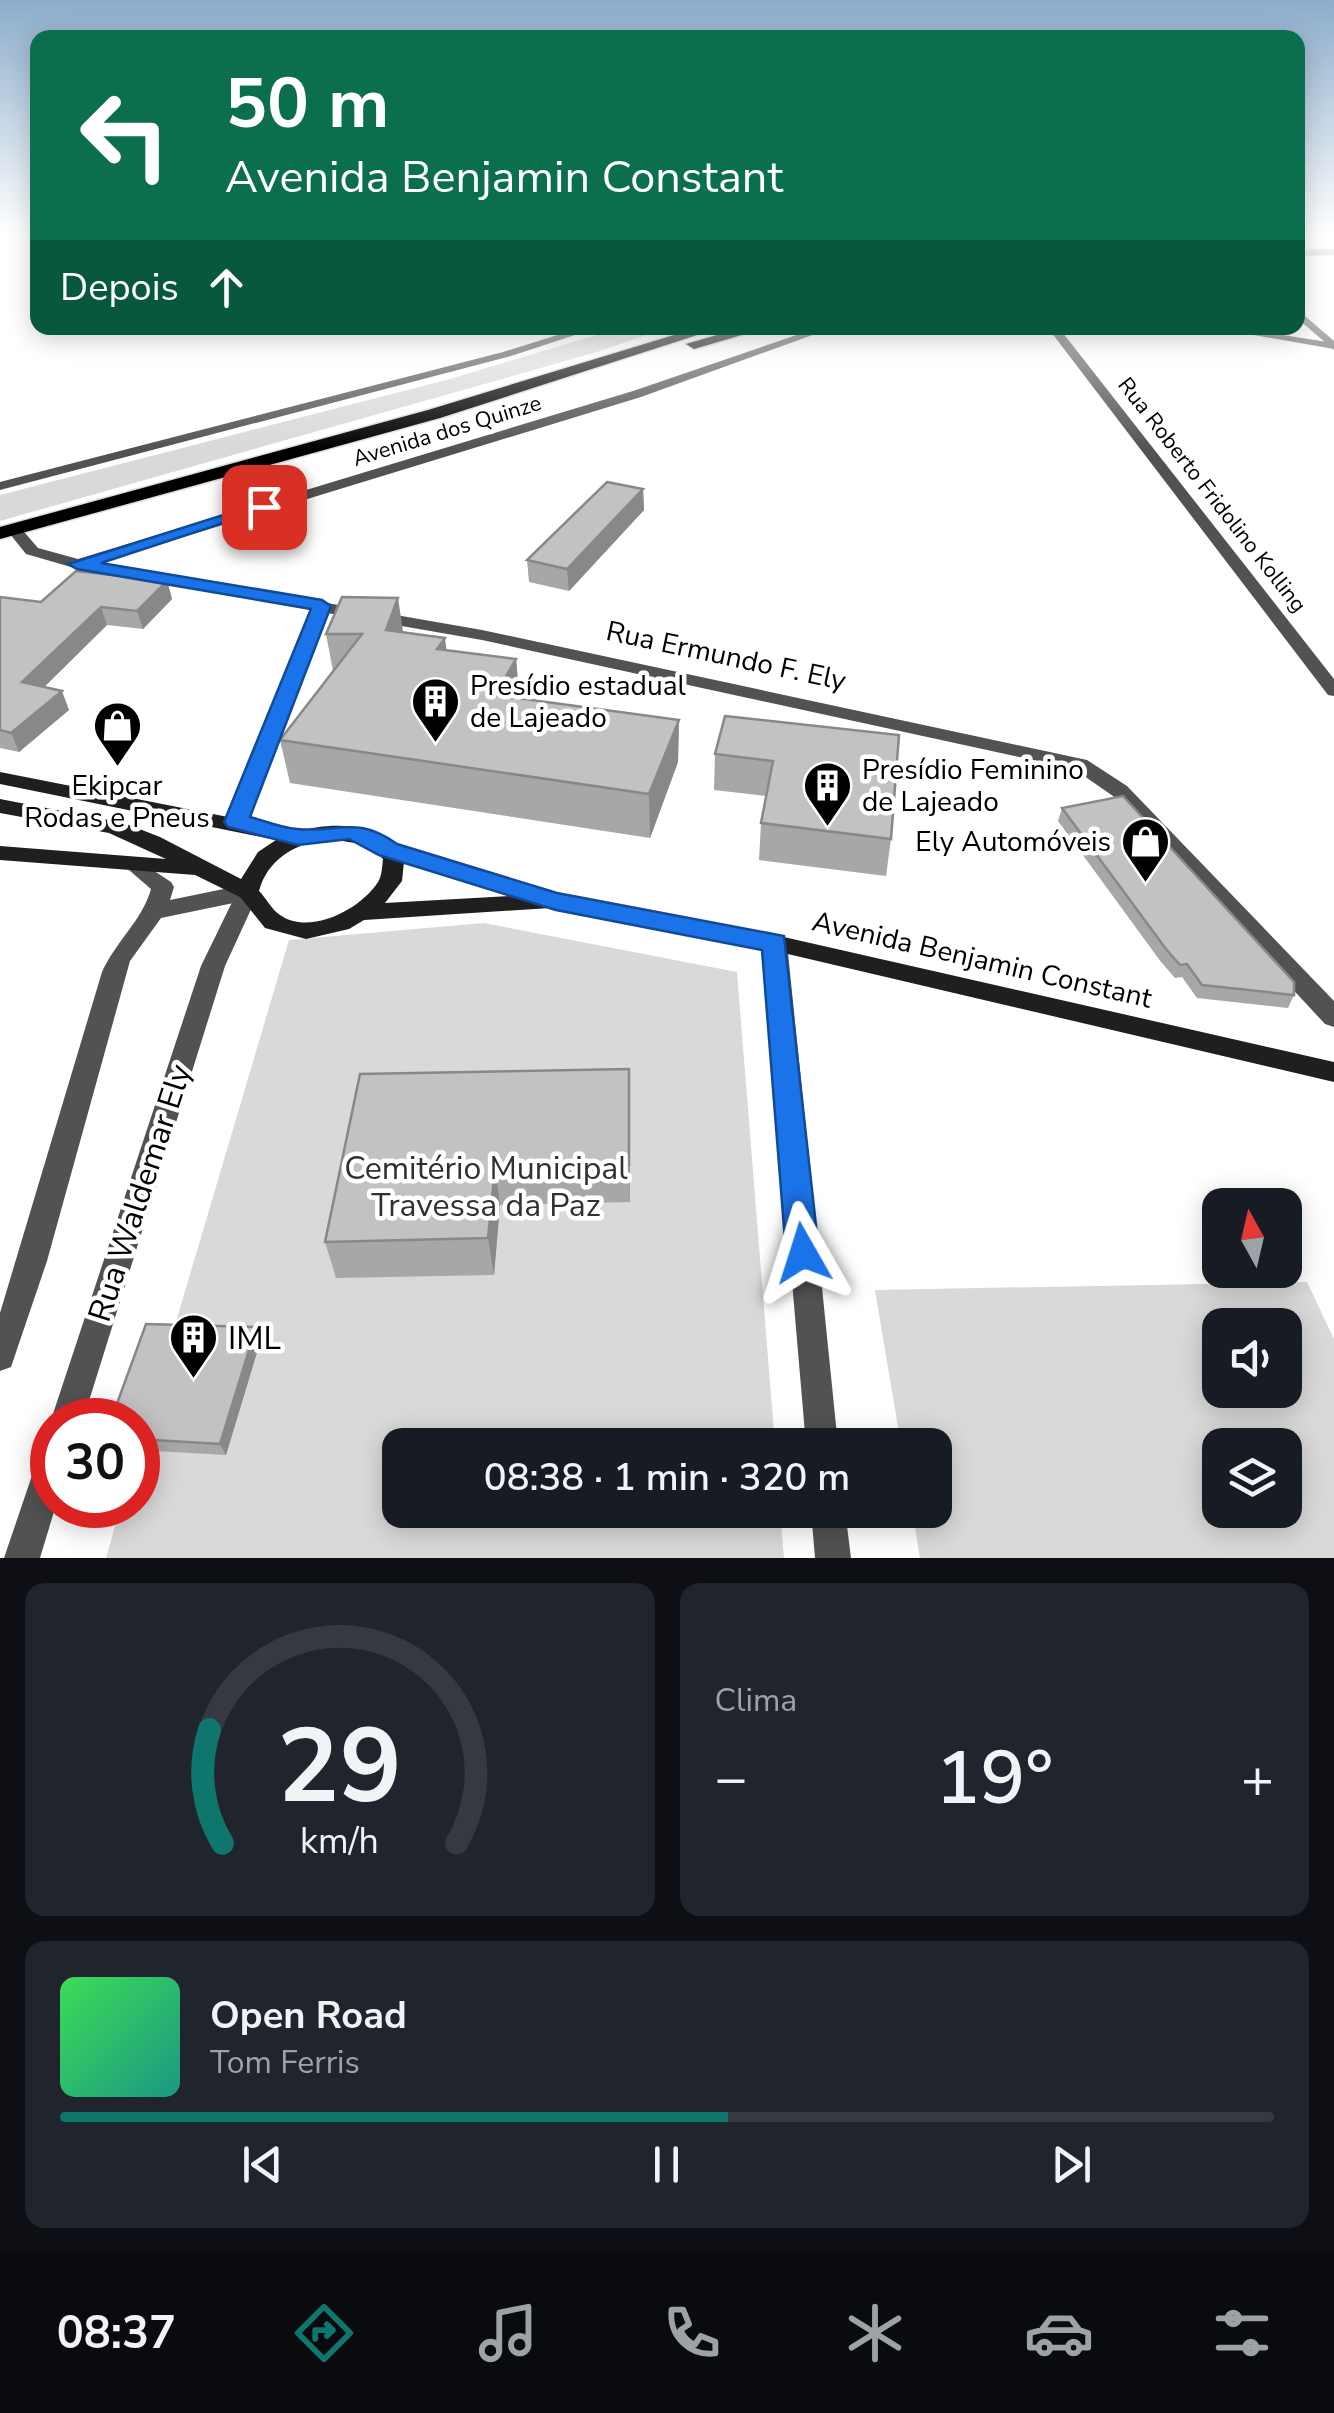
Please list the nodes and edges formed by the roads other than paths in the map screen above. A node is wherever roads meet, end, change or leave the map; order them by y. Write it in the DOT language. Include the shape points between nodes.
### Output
graph roads {
  1 [pos="1305,320"];
  2 [pos="567,335"];
  3 [pos="689,335"];
  4 [pos="727,335"];
  5 [pos="806,335"];
  6 [pos="1059,335"];
  7 [pos="1264,335"];
  8 [pos="1334,346"];
  9 [pos="609,362"];
  10 [pos="0,486"];
  11 [pos="7,531"];
  12 [pos="77,564"];
  13 [pos="322,606"];
  14 [pos="1334,691"];
  15 [pos="0,778"];
  16 [pos="0,806"];
  17 [pos="236,822"];
  18 [pos="298,838"];
  19 [pos="388,850"];
  20 [pos="0,853"];
  21 [pos="134,864"];
  22 [pos="195,869"];
  23 [pos="248,892"];
  24 [pos="556,902"];
  25 [pos="158,912"];
  26 [pos="366,912"];
  27 [pos="775,943"];
  28 [pos="1334,1017"];
  29 [pos="1334,1072"];
  30 [pos="0,1356"];
  31 [pos="73,1398"];
  32 [pos="820,1428"];
  33 [pos="32,1528"];
  34 [pos="830,1528"];
  35 [pos="22,1558"];
  36 [pos="833,1558"];
  1 -- 8 [label="street"];
  2 -- 10 [label="street"];
  3 -- 9 [label="highway"];
  4 -- 9 [label="highway"];
  5 -- 12 [label="street, Avenida dos Quinze" via="656,388"];
  6 -- 14 [label="street, Rua Roberto Fridolino Kolling"];
  7 -- 8 [label="street"];
  9 -- 11 [label="highway"];
  11 -- 12 [label="street, Rua Ermundo F. Ely" via="32,551"];
  12 -- 13 [label="street, Rua Ermundo F. Ely"];
  13 -- 17 [label="street"];
  13 -- 28 [label="street, Rua Ermundo F. Ely" via="1080,764 1120,791"];
  15 -- 17 [label="main road"];
  16 -- 22 [label="main road" via="150,840"];
  17 -- 18 [label="main road"];
  18 -- 19 [label="main road" via="349,832"];
  18 -- 23 [label="main road" via="257,866"];
  19 -- 24 [label="main road, Avenida Benjamin Constant"];
  19 -- 26 [label="main road" via="395,874"];
  20 -- 21 [label="main road"];
  21 -- 22 [label="main road"];
  21 -- 25 [label="street" via="162,887"];
  22 -- 23 [label="main road"];
  23 -- 25 [label="street"];
  23 -- 26 [label="main road" via="256,911 277,924 306,929"];
  23 -- 31 [label="street, Rua Waldemar Ely" via="213,966"];
  24 -- 26 [label="main road, Avenida Benjamin Constant"];
  24 -- 27 [label="main road, Avenida Benjamin Constant"];
  25 -- 30 [label="street" via="116,966"];
  27 -- 29 [label="main road, Avenida Benjamin Constant"];
  27 -- 32 [label="street"];
  33 -- 35 [label="street"];
  34 -- 36 [label="street"];
}
